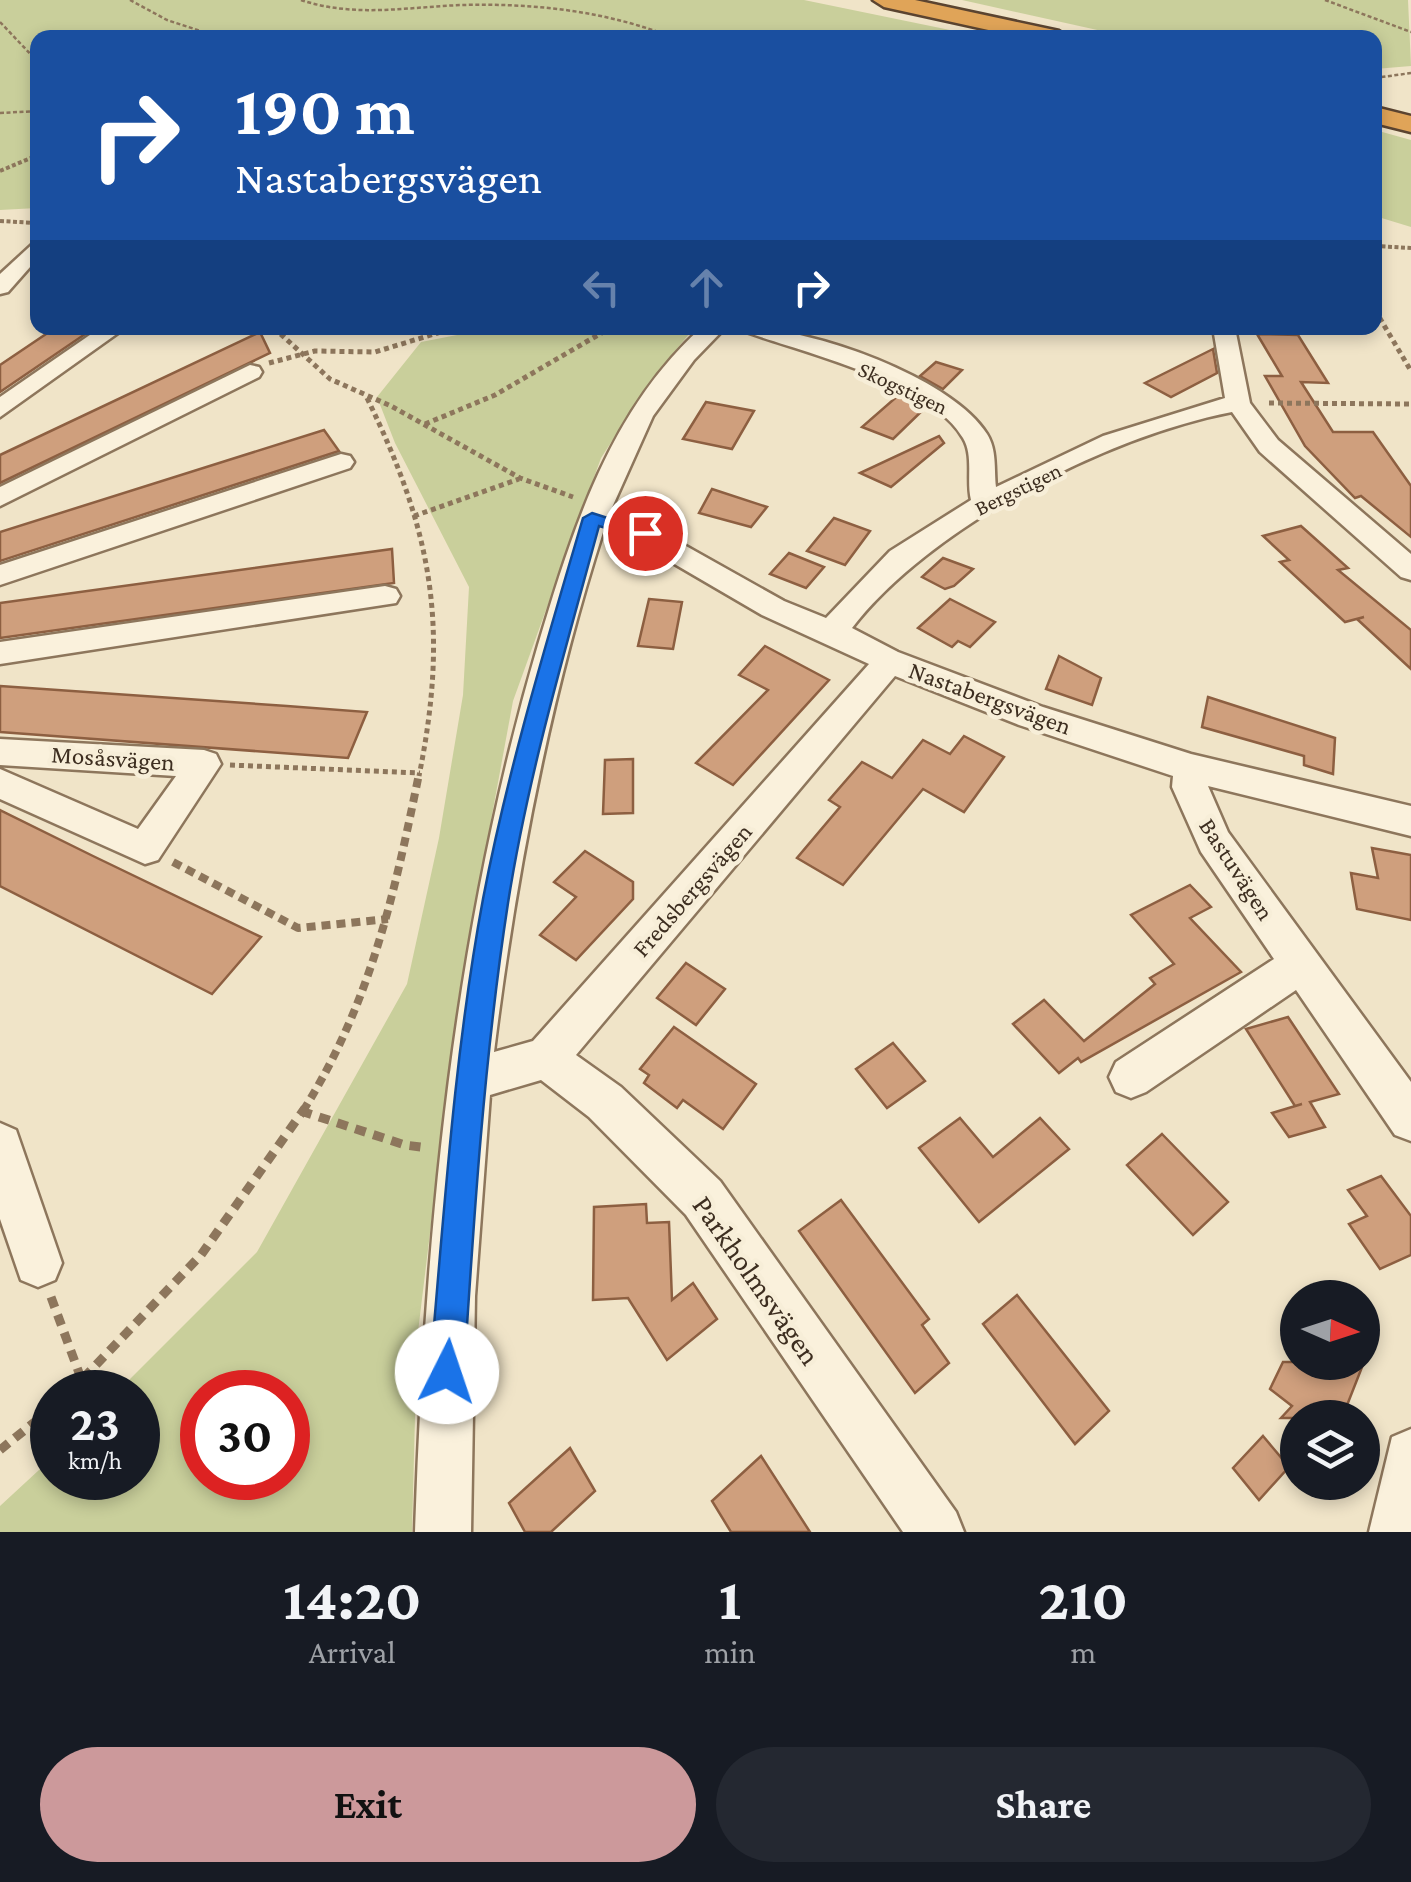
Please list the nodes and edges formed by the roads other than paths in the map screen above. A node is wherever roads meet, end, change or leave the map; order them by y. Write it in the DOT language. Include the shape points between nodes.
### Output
graph roads {
  1 [pos="884,0"];
  2 [pos="928,0"];
  3 [pos="1042,30"];
  4 [pos="1048,30"];
  5 [pos="1382,105"];
  6 [pos="1411,112"];
  7 [pos="1382,117"];
  8 [pos="1411,124"];
  9 [pos="30,254"];
  10 [pos="0,287"];
  11 [pos="104,335"];
  12 [pos="707,335"];
  13 [pos="774,335"];
  14 [pos="1225,335"];
  15 [pos="250,372"];
  16 [pos="1238,403"];
  17 [pos="0,409"];
  18 [pos="341,462"];
  19 [pos="0,498"];
  20 [pos="987,504"];
  21 [pos="595,512"];
  22 [pos="1411,570"];
  23 [pos="0,574"];
  24 [pos="384,596"];
  25 [pos="832,632"];
  26 [pos="0,653"];
  27 [pos="887,660"];
  28 [pos="0,752"];
  29 [pos="1190,768"];
  30 [pos="0,783"];
  31 [pos="1411,821"];
  32 [pos="1302,963"];
  33 [pos="546,1058"];
  34 [pos="1131,1077"];
  35 [pos="470,1080"];
  36 [pos="1411,1119"];
  37 [pos="0,1146"];
  38 [pos="38,1262"];
  39 [pos="1411,1456"];
  40 [pos="443,1532"];
  41 [pos="936,1532"];
  42 [pos="1396,1532"];
  1 -- 3 [label="highway"];
  2 -- 4 [label="highway"];
  5 -- 6 [label="highway"];
  7 -- 8 [label="highway"];
  9 -- 10 [label="street"];
  11 -- 17 [label="street"];
  12 -- 21 [label="street" via="666,373"];
  13 -- 20 [label="street, Skogstigen" via="947,404 977,439"];
  14 -- 16 [label="street"];
  15 -- 19 [label="street"];
  16 -- 20 [label="street, Bergstigen" via="1195,410"];
  16 -- 22 [label="street" via="1293,469"];
  18 -- 23 [label="street"];
  20 -- 25 [label="street, Bergstigen" via="898,560"];
  21 -- 25 [label="street, Nastabergsvägen" via="645,533 773,608"];
  21 -- 35 [label="street" via="523,764"];
  24 -- 26 [label="street"];
  25 -- 27 [label="street, Nastabergsvägen"];
  27 -- 29 [label="street, Nastabergsvägen"];
  27 -- 33 [label="street, Fredsbergsvägen"];
  28 -- 30 [label="street, Mosåsvägen" via="204,764 145,848"];
  29 -- 31 [label="street, Nastabergsvägen"];
  29 -- 32 [label="street, Bastuvägen" via="1190,788 1214,841"];
  32 -- 34 [label="street"];
  32 -- 36 [label="street, Bastuvägen"];
  33 -- 35 [label="street"];
  33 -- 41 [label="street, Parkholmsvägen" via="605,1102 703,1198"];
  35 -- 40 [label="street" via="444,1410"];
  37 -- 38 [label="street"];
  39 -- 42 [label="street"];
}
